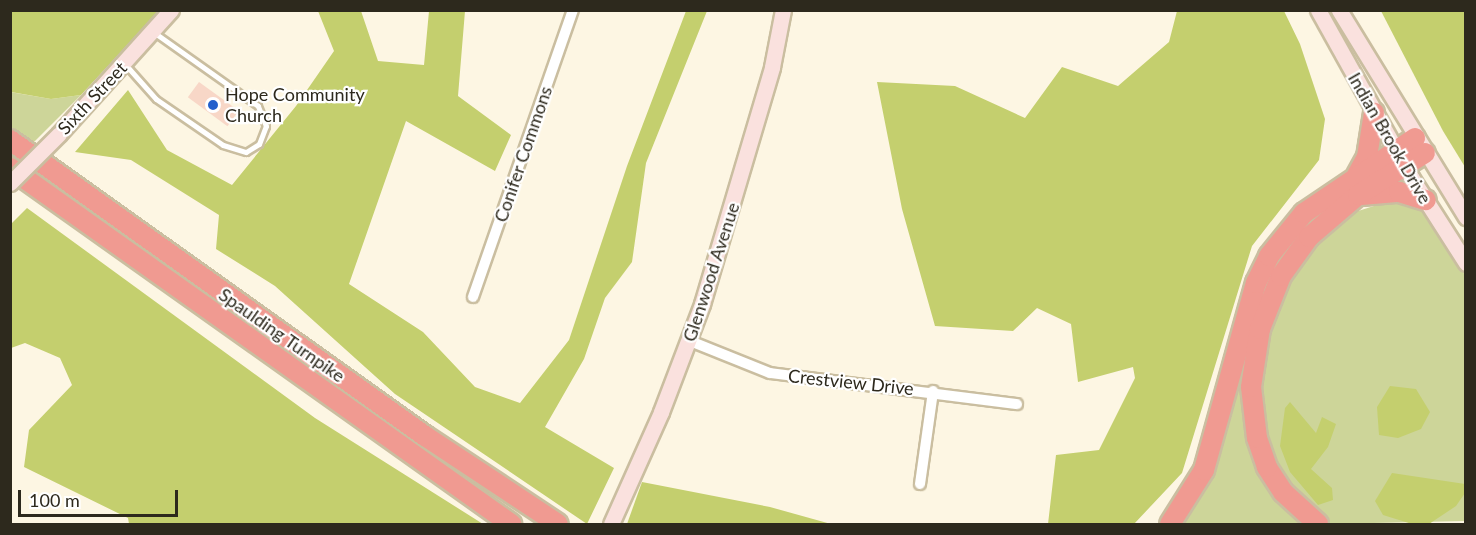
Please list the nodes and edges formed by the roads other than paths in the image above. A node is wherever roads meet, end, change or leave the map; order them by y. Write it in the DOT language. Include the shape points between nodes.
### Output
graph roads {
  1 [pos="171,10"];
  2 [pos="573,10"];
  3 [pos="783,10"];
  4 [pos="1318,10"];
  5 [pos="1339,10"];
  6 [pos="153,32"];
  7 [pos="124,63"];
  8 [pos="1374,112"];
  9 [pos="10,140"];
  10 [pos="1420,146"];
  11 [pos="1400,157"];
  12 [pos="10,168"];
  13 [pos="10,183"];
  14 [pos="1357,185"];
  15 [pos="1426,200"];
  16 [pos="1466,217"];
  17 [pos="1466,263"];
  18 [pos="472,297"];
  19 [pos="690,341"];
  20 [pos="933,391"];
  21 [pos="1017,404"];
  22 [pos="920,484"];
  23 [pos="511,525"];
  24 [pos="558,525"];
  25 [pos="611,525"];
  26 [pos="1170,525"];
  27 [pos="1318,525"];
  1 -- 6 [label="main road, Sixth Street"];
  2 -- 18 [label="street, Conifer Commons"];
  3 -- 19 [label="main road, Glenwood Avenue" via="754,131"];
  4 -- 8 [label="main road, Indian Brook Drive"];
  5 -- 10 [label="main road, Indian Brook Drive"];
  6 -- 7 [label="main road, Sixth Street"];
  6 -- 7 [label="lane" via="262,111 265,130 253,150 231,150 156,99"];
  7 -- 13 [label="main road, Sixth Street, bridge"];
  8 -- 11 [label="main road, Indian Brook Drive"];
  8 -- 14 [label="highway"];
  9 -- 24 [label="highway, Spaulding Turnpike" via="425,436"];
  10 -- 11 [label="highway"];
  10 -- 16 [label="main road, Indian Brook Drive"];
  11 -- 14 [label="highway"];
  11 -- 15 [label="main road, Indian Brook Drive"];
  12 -- 23 [label="highway, Spaulding Turnpike"];
  14 -- 15 [label="highway"];
  14 -- 26 [label="highway" via="1304,213 1269,256 1252,295 1204,470"];
  14 -- 27 [label="highway" via="1291,260 1264,313 1252,367 1254,424 1267,467 1293,504"];
  15 -- 17 [label="main road, Indian Brook Drive"];
  19 -- 20 [label="street, Crestview Drive" via="770,373"];
  19 -- 25 [label="main road, Glenwood Avenue"];
  20 -- 21 [label="street, Crestview Drive"];
  20 -- 22 [label="street"];
}
